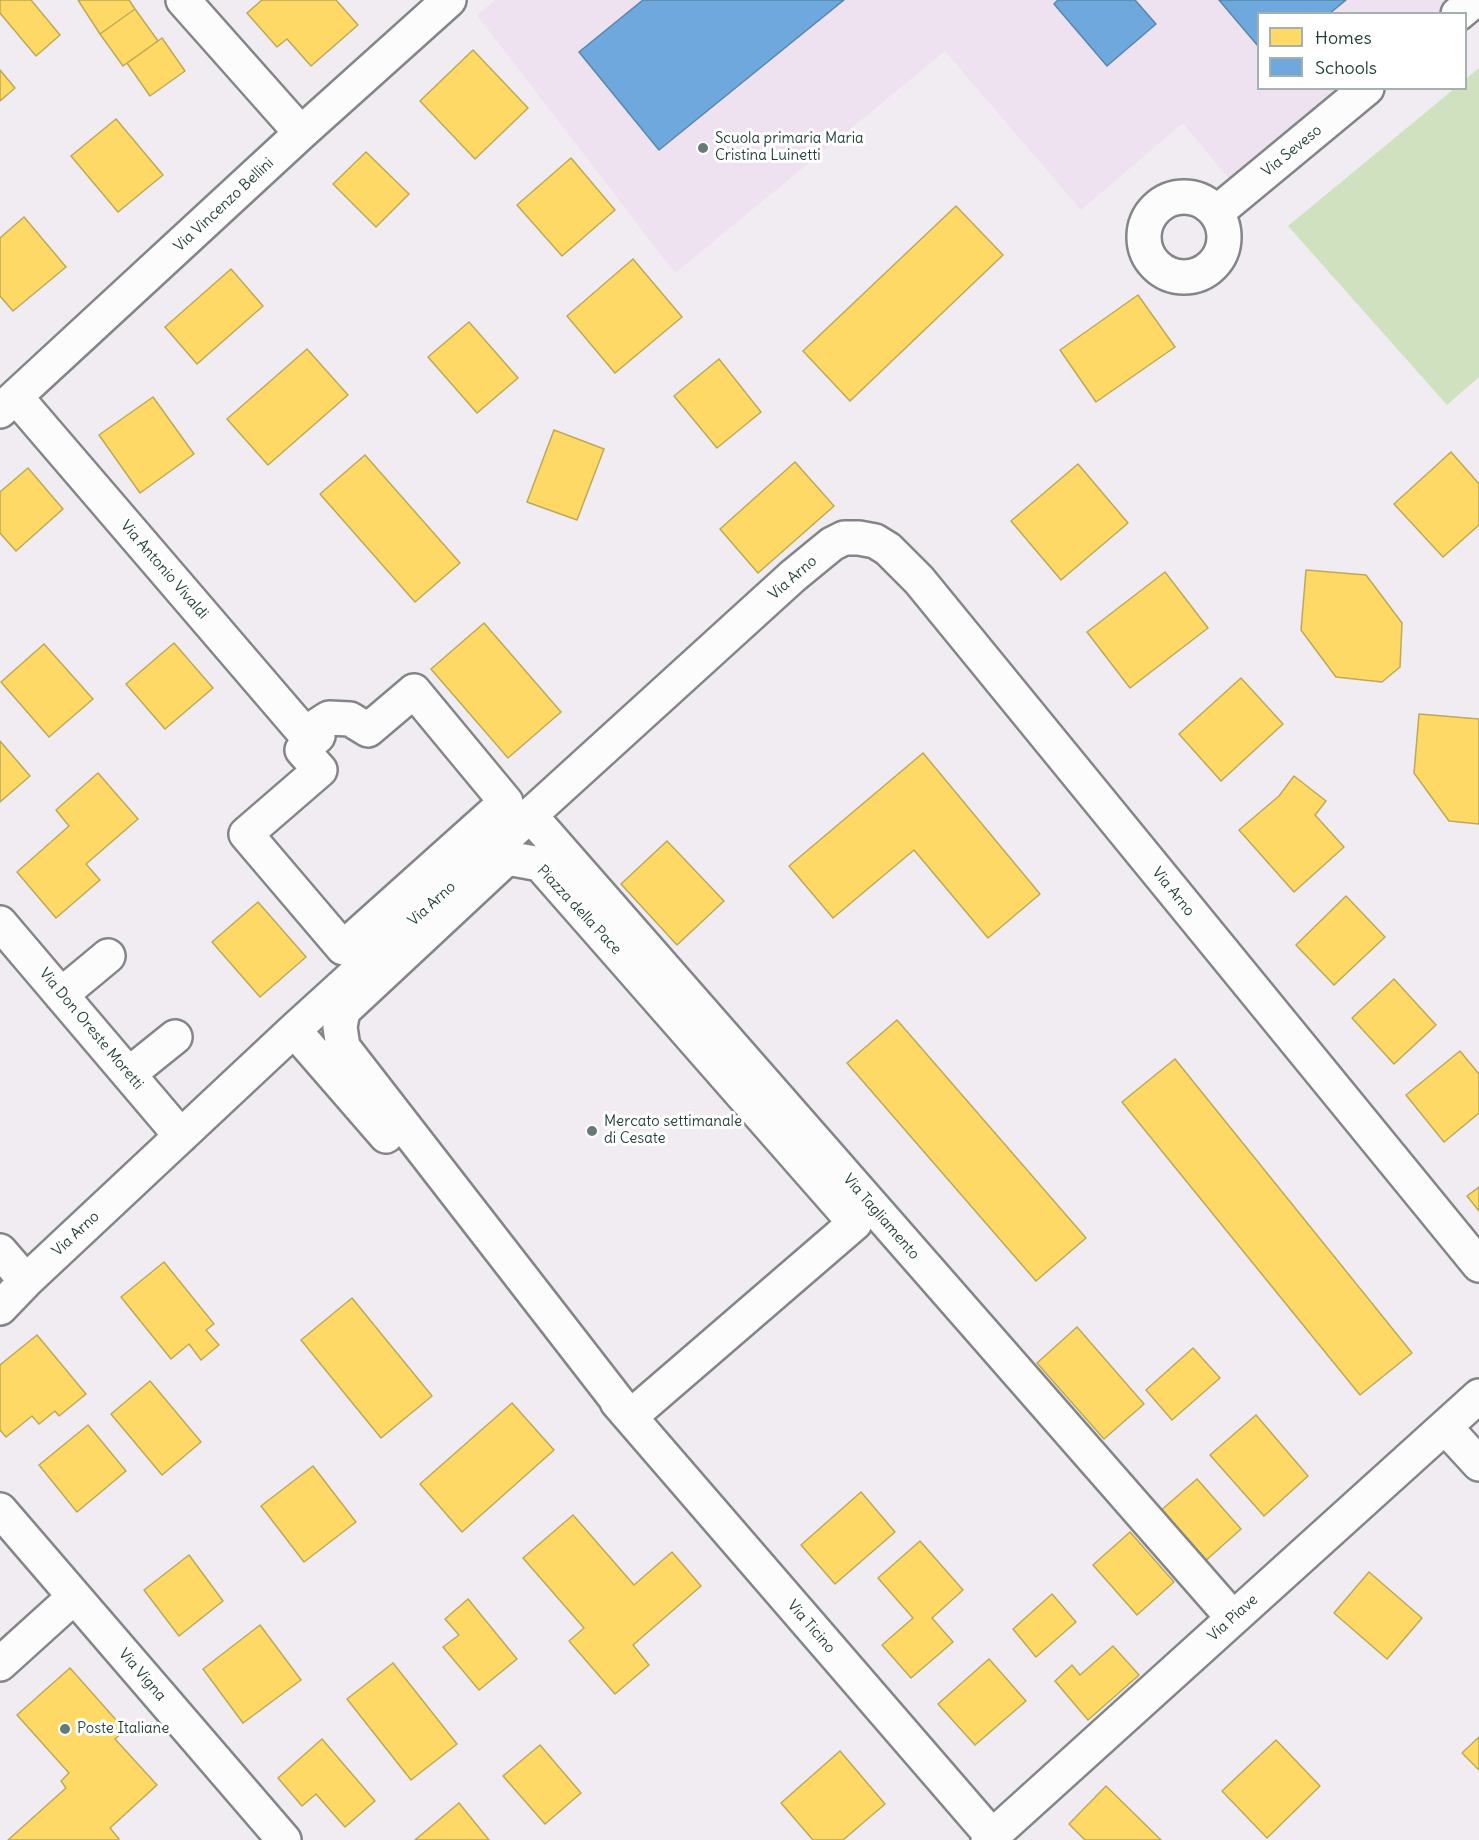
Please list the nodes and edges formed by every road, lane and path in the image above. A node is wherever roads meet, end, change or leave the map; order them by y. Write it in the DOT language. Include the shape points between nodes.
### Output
graph roads {
  1 [pos="183,0"];
  2 [pos="449,0"];
  3 [pos="1475,0"];
  4 [pos="1460,12"];
  5 [pos="1365,90"];
  6 [pos="300,133"];
  7 [pos="1216,213"];
  8 [pos="8,404"];
  9 [pos="312,742"];
  10 [pos="530,815"];
  11 [pos="0,923"];
  12 [pos="108,956"];
  13 [pos="61,995"];
  14 [pos="294,1030"];
  15 [pos="175,1037"];
  16 [pos="129,1074"];
  17 [pos="181,1136"];
  18 [pos="0,1251"];
  19 [pos="1479,1265"];
  20 [pos="26,1281"];
  21 [pos="0,1308"];
  22 [pos="1479,1396"];
  23 [pos="630,1417"];
  24 [pos="1445,1427"];
  25 [pos="1479,1464"];
  26 [pos="0,1510"];
  27 [pos="74,1597"];
  28 [pos="1233,1618"];
  29 [pos="0,1664"];
  30 [pos="990,1838"];
  31 [pos="284,1840"];
  1 -- 6 [label="street"];
  2 -- 6 [label="street, Via Vincenzo Bellini"];
  3 -- 4 [label="street"];
  5 -- 7 [label="street, Via Seveso"];
  6 -- 8 [label="street, Via Vincenzo Bellini"];
  8 -- 9 [label="street, Via Antonio Vivaldi"];
  9 -- 9 [label="street" via="302,750 320,771 246,834 343,948 506,802 414,691 368,730 350,719 329,718 315,727 318,736"];
  10 -- 14 [label="street, Via Arno"];
  10 -- 19 [label="street, Via Arno" via="832,544 844,538 875,541 919,580"];
  10 -- 28 [label="street, Via Tagliamento"];
  11 -- 13 [label="street, Via Don Oreste Moretti"];
  12 -- 13 [label="street"];
  13 -- 16 [label="street, Via Don Oreste Moretti"];
  14 -- 17 [label="street, Via Arno"];
  14 -- 23 [label="street"];
  15 -- 16 [label="street"];
  16 -- 17 [label="street, Via Don Oreste Moretti"];
  17 -- 20 [label="street, Via Arno"];
  18 -- 20 [label="street"];
  20 -- 21 [label="street"];
  22 -- 24 [label="street, Via Piave"];
  23 -- 23 [label="street, Piazza della Pace" via="855,1223 540,864 507,858 343,1011 343,1047"];
  23 -- 30 [label="street, Via Ticino"];
  24 -- 25 [label="street"];
  24 -- 28 [label="street, Via Piave"];
  26 -- 27 [label="street, Via Vigna"];
  27 -- 29 [label="street"];
  27 -- 31 [label="street, Via Vigna"];
  28 -- 30 [label="street, Via Piave"];
}
